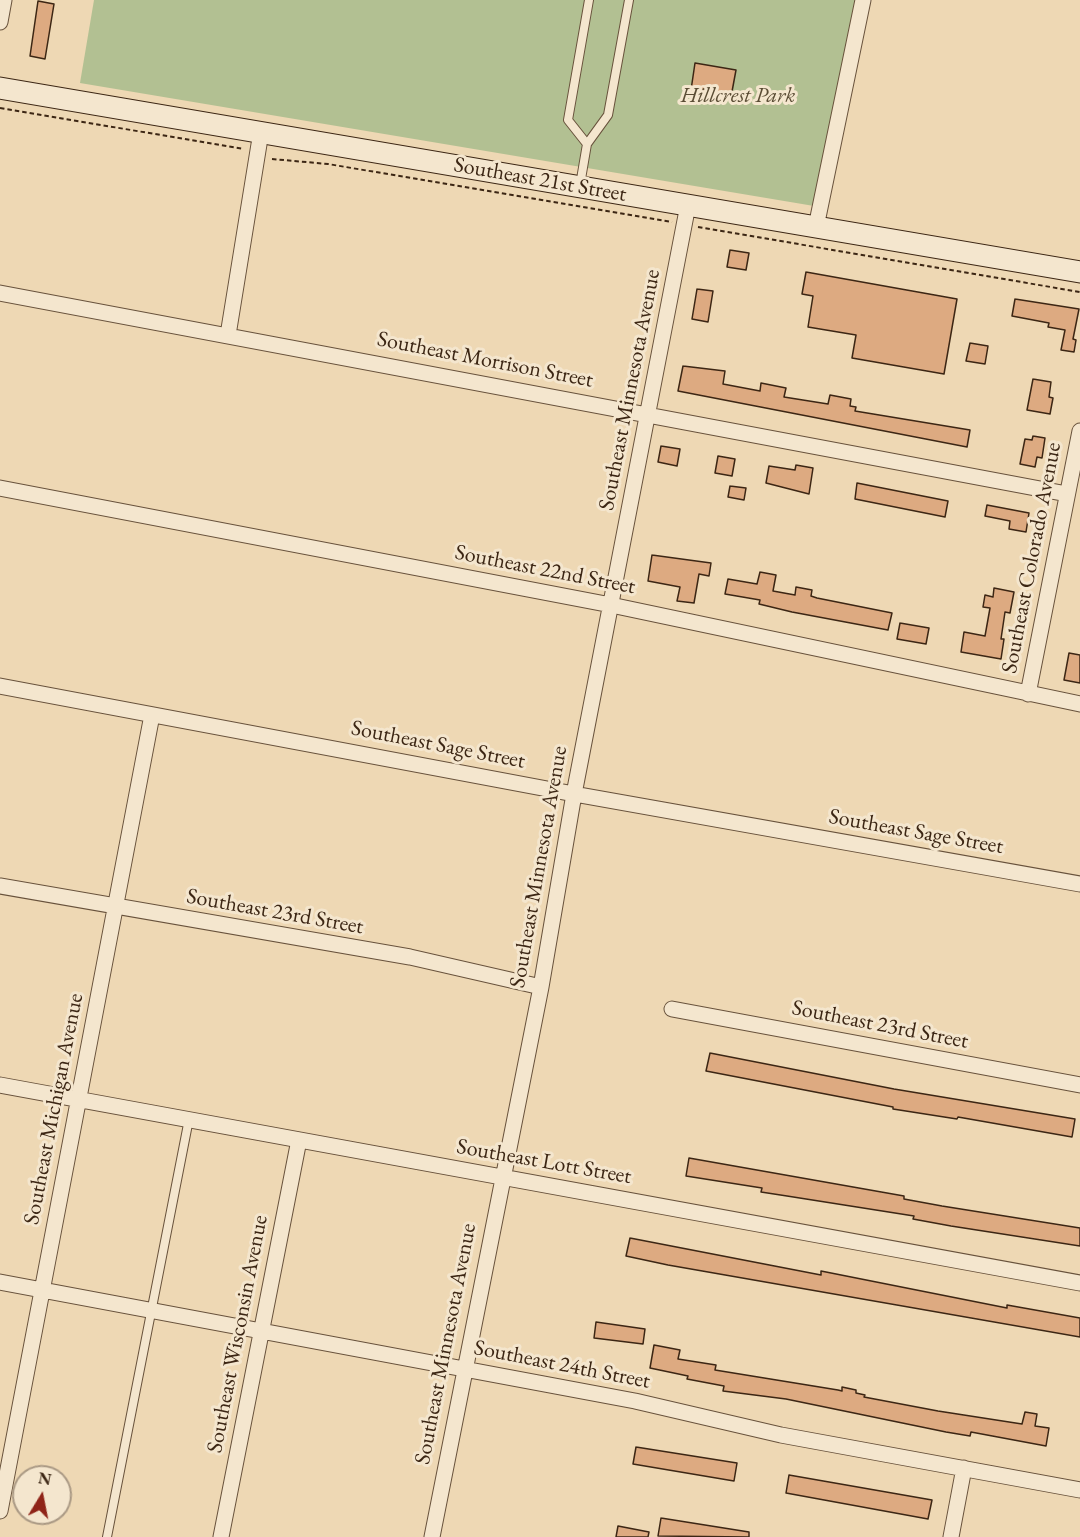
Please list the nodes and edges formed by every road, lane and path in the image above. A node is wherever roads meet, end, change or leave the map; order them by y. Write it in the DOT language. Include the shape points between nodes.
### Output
graph roads {
  1 [pos="4,0"];
  2 [pos="589,0"];
  3 [pos="629,0"];
  4 [pos="863,0"];
  5 [pos="0,22"];
  6 [pos="0,88"];
  7 [pos="0,108"];
  8 [pos="261,132"];
  9 [pos="587,144"];
  10 [pos="257,154"];
  11 [pos="580,187"];
  12 [pos="687,215"];
  13 [pos="816,227"];
  14 [pos="1080,272"];
  15 [pos="1080,292"];
  16 [pos="0,293"];
  17 [pos="228,335"];
  18 [pos="649,414"];
  19 [pos="1080,431"];
  20 [pos="0,488"];
  21 [pos="1067,494"];
  22 [pos="611,605"];
  23 [pos="0,686"];
  24 [pos="1028,694"];
  25 [pos="1080,704"];
  26 [pos="152,715"];
  27 [pos="574,794"];
  28 [pos="1080,884"];
  29 [pos="0,886"];
  30 [pos="117,908"];
  31 [pos="541,987"];
  32 [pos="672,1009"];
  33 [pos="0,1085"];
  34 [pos="1080,1085"];
  35 [pos="77,1099"];
  36 [pos="189,1119"];
  37 [pos="299,1140"];
  38 [pos="502,1177"];
  39 [pos="0,1282"];
  40 [pos="1080,1284"];
  41 [pos="43,1290"];
  42 [pos="151,1310"];
  43 [pos="261,1330"];
  44 [pos="464,1369"];
  45 [pos="964,1468"];
  46 [pos="1080,1490"];
  47 [pos="0,1511"];
  48 [pos="107,1537"];
  49 [pos="221,1537"];
  50 [pos="432,1537"];
  51 [pos="951,1537"];
  1 -- 5 [label="street"];
  2 -- 9 [label="lane" via="568,120"];
  3 -- 9 [label="lane" via="608,115"];
  4 -- 13 [label="street"];
  6 -- 8 [label="main road, Southeast 21st Street"];
  7 -- 10 [label="path"];
  8 -- 10 [label="street"];
  8 -- 11 [label="main road, Southeast 21st Street"];
  9 -- 11 [label="lane"];
  10 -- 12 [label="path"];
  10 -- 17 [label="street"];
  11 -- 12 [label="main road, Southeast 21st Street"];
  12 -- 13 [label="main road, Southeast 21st Street"];
  12 -- 15 [label="path"];
  12 -- 18 [label="street, Southeast Minnesota Avenue"];
  13 -- 14 [label="main road, Southeast 21st Street"];
  16 -- 17 [label="street, Southeast Morrison Street"];
  17 -- 18 [label="street, Southeast Morrison Street"];
  18 -- 21 [label="street, Southeast Morrison Street"];
  18 -- 22 [label="street, Southeast Minnesota Avenue"];
  19 -- 21 [label="street, Southeast Colorado Avenue"];
  20 -- 22 [label="street, Southeast 22nd Street"];
  21 -- 24 [label="street, Southeast Colorado Avenue"];
  22 -- 24 [label="street, Southeast 22nd Street"];
  22 -- 27 [label="street, Southeast Minnesota Avenue"];
  23 -- 26 [label="street, Southeast Sage Street"];
  24 -- 25 [label="street, Southeast 22nd Street"];
  26 -- 27 [label="street, Southeast Sage Street"];
  26 -- 30 [label="street, Southeast Michigan Avenue"];
  27 -- 28 [label="street, Southeast Sage Street"];
  27 -- 31 [label="street, Southeast Minnesota Avenue"];
  29 -- 30 [label="street, Southeast 23rd Street"];
  30 -- 31 [label="street, Southeast 23rd Street" via="410,957"];
  30 -- 35 [label="street, Southeast Michigan Avenue"];
  31 -- 38 [label="street, Southeast Minnesota Avenue"];
  32 -- 34 [label="street, Southeast 23rd Street"];
  33 -- 35 [label="street, Southeast Lott Street"];
  35 -- 36 [label="street, Southeast Lott Street"];
  35 -- 41 [label="street, Southeast Michigan Avenue"];
  36 -- 37 [label="street, Southeast Lott Street"];
  36 -- 42 [label="lane"];
  37 -- 38 [label="street, Southeast Lott Street"];
  37 -- 43 [label="street, Southeast Wisconsin Avenue"];
  38 -- 40 [label="street, Southeast Lott Street"];
  38 -- 44 [label="street, Southeast Minnesota Avenue"];
  39 -- 41 [label="street, Southeast 24th Street"];
  41 -- 42 [label="street, Southeast 24th Street"];
  41 -- 47 [label="street, Southeast Michigan Avenue"];
  42 -- 43 [label="street, Southeast 24th Street"];
  42 -- 48 [label="lane"];
  43 -- 44 [label="street, Southeast 24th Street"];
  43 -- 49 [label="street, Southeast Wisconsin Avenue"];
  44 -- 45 [label="street, Southeast 24th Street" via="635,1401 770,1433"];
  44 -- 50 [label="street, Southeast Minnesota Avenue"];
  45 -- 46 [label="street, Southeast 24th Street"];
  45 -- 51 [label="street"];
}
